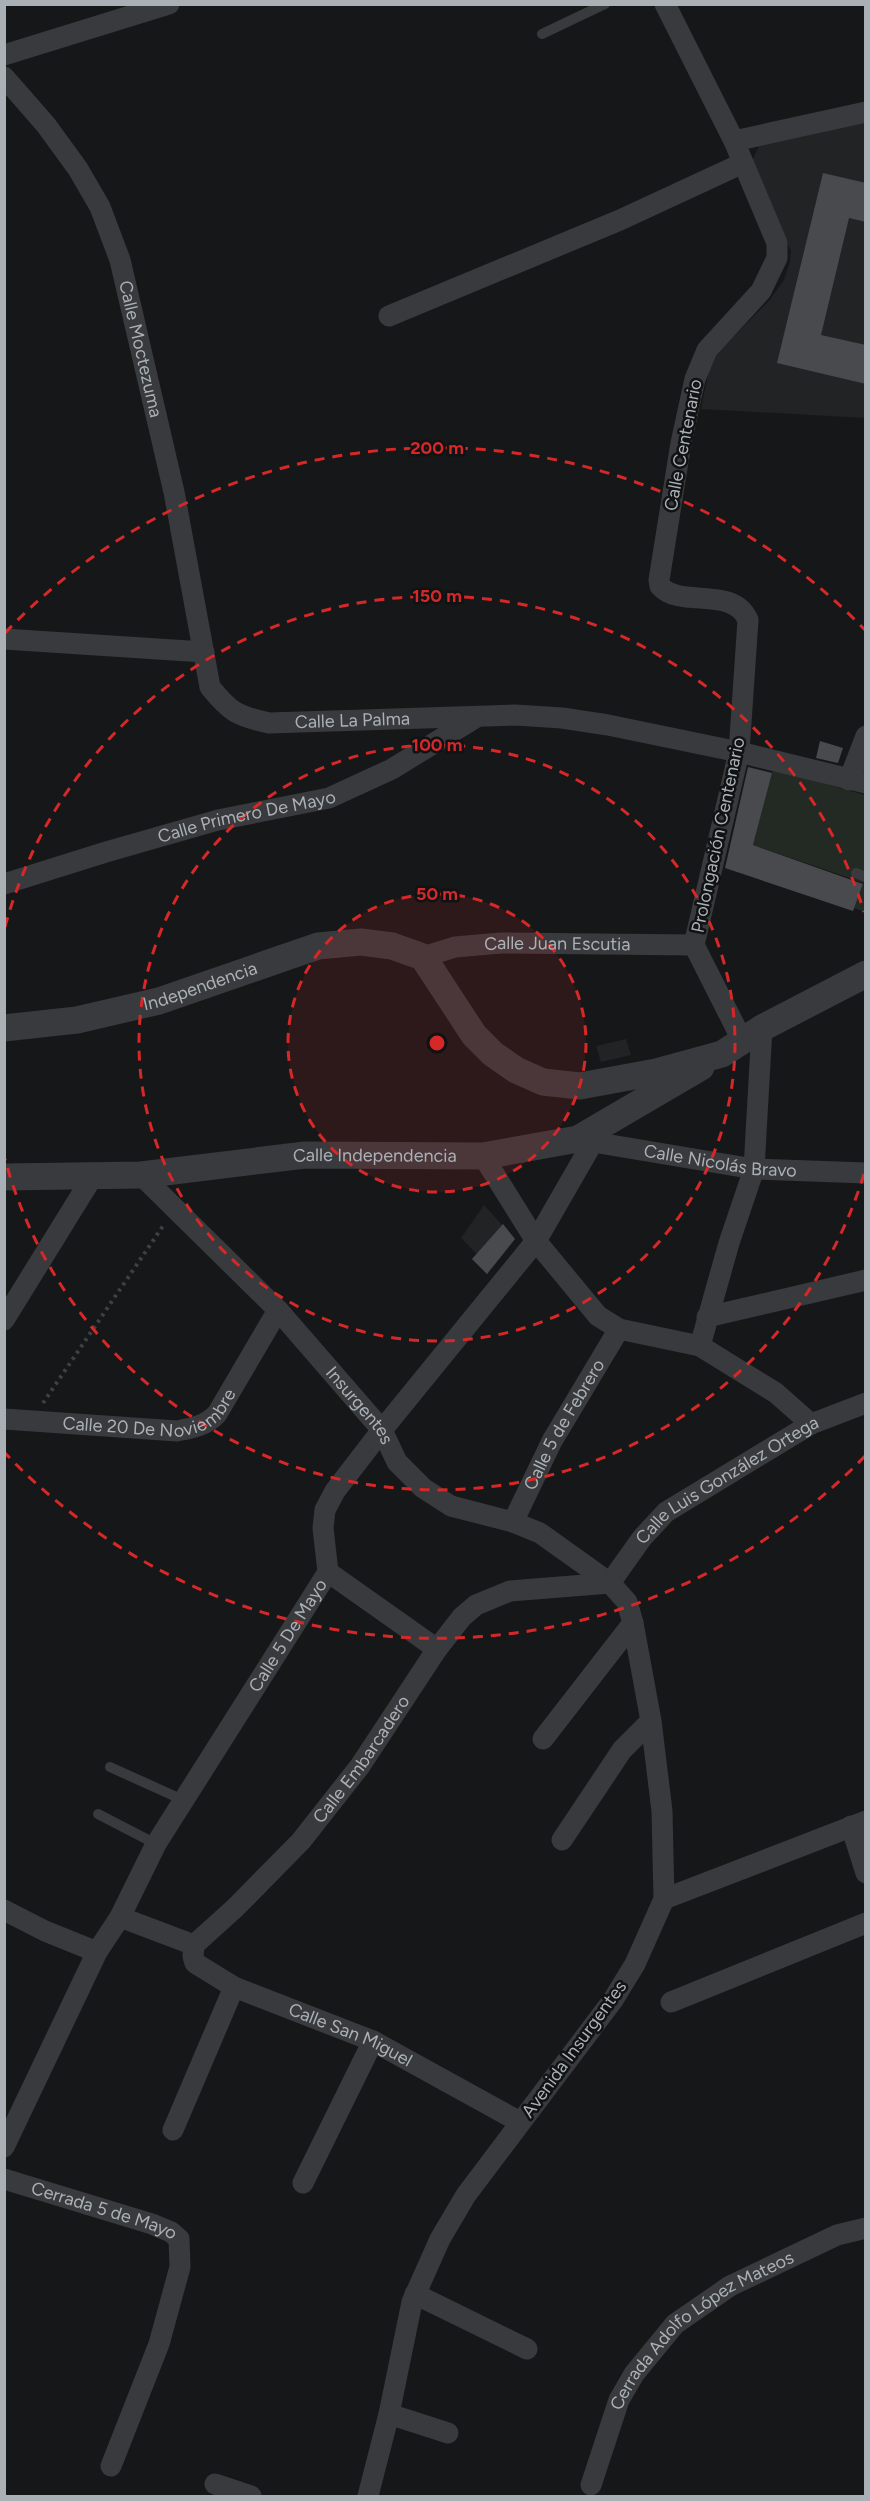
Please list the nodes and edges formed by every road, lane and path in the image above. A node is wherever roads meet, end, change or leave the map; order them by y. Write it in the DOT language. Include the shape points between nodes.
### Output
graph roads {
  1 [pos="169,4"];
  2 [pos="605,4"];
  3 [pos="665,4"];
  4 [pos="542,34"];
  5 [pos="4,55"];
  6 [pos="4,77"];
  7 [pos="866,112"];
  8 [pos="734,141"];
  9 [pos="743,163"];
  10 [pos="389,316"];
  11 [pos="748,620"];
  12 [pos="4,639"];
  13 [pos="204,652"];
  14 [pos="475,718"];
  15 [pos="866,736"];
  16 [pos="739,752"];
  17 [pos="857,782"];
  18 [pos="4,884"];
  19 [pos="694,945"];
  20 [pos="423,957"];
  21 [pos="866,974"];
  22 [pos="4,1028"];
  23 [pos="742,1040"];
  24 [pos="585,1141"];
  25 [pos="483,1156"];
  26 [pos="754,1169"];
  27 [pos="866,1173"];
  28 [pos="141,1175"];
  29 [pos="93,1176"];
  30 [pos="7,1181"];
  31 [pos="174,1210"];
  32 [pos="536,1241"];
  33 [pos="866,1280"];
  34 [pos="278,1310"];
  35 [pos="707,1317"];
  36 [pos="4,1320"];
  37 [pos="619,1329"];
  38 [pos="699,1346"];
  39 [pos="866,1402"];
  40 [pos="4,1419"];
  41 [pos="31,1421"];
  42 [pos="811,1424"];
  43 [pos="382,1430"];
  44 [pos="513,1522"];
  45 [pos="328,1572"];
  46 [pos="610,1583"];
  47 [pos="633,1623"];
  48 [pos="437,1649"];
  49 [pos="651,1721"];
  50 [pos="543,1739"];
  51 [pos="110,1767"];
  52 [pos="183,1800"];
  53 [pos="98,1814"];
  54 [pos="858,1823"];
  55 [pos="562,1840"];
  56 [pos="156,1844"];
  57 [pos="866,1873"];
  58 [pos="664,1899"];
  59 [pos="4,1910"];
  60 [pos="120,1917"];
  61 [pos="866,1923"];
  62 [pos="194,1945"];
  63 [pos="98,1952"];
  64 [pos="234,1988"];
  65 [pos="671,2002"];
  66 [pos="373,2041"];
  67 [pos="520,2122"];
  68 [pos="172,2130"];
  69 [pos="4,2147"];
  70 [pos="4,2179"];
  71 [pos="303,2183"];
  72 [pos="866,2228"];
  73 [pos="416,2294"];
  74 [pos="527,2349"];
  75 [pos="389,2414"];
  76 [pos="448,2433"];
  77 [pos="111,2466"];
  78 [pos="215,2484"];
  79 [pos="591,2485"];
  80 [pos="251,2496"];
  81 [pos="368,2496"];
  1 -- 5 [label="street"];
  2 -- 4 [label="lane"];
  3 -- 8 [label="street, Calle Centenario"];
  6 -- 13 [label="street, Calle Moctezuma" via="78,169 100,207 120,260 174,492"];
  7 -- 8 [label="street"];
  8 -- 9 [label="street, Calle Centenario"];
  9 -- 10 [label="street" via="620,220"];
  9 -- 11 [label="street, Calle Centenario" via="777,243 777,258 761,291 707,350 701,363 688,404 659,580 670,594 738,606"];
  11 -- 16 [label="street, Prolongación Centenario"];
  12 -- 13 [label="street"];
  13 -- 14 [label="street, Calle La Palma" via="210,687 227,708 248,718 269,723"];
  14 -- 16 [label="street, Calle La Palma" via="562,718"];
  14 -- 18 [label="street, Calle Primero De Mayo" via="392,769 328,798 218,820"];
  15 -- 17 [label="street"];
  16 -- 17 [label="street, Calle La Palma"];
  16 -- 19 [label="street, Prolongación Centenario"];
  19 -- 20 [label="street, Calle Juan Escutia" via="501,942 455,947"];
  19 -- 23 [label="street, Prolongación Centenario"];
  20 -- 22 [label="street, Independencia" via="392,946 361,942 318,946 159,1001 77,1020"];
  20 -- 23 [label="street" via="474,1035 516,1070 543,1082 580,1086 614,1081"];
  21 -- 23 [label="street"];
  23 -- 24 [label="street, Calle Independencia"];
  23 -- 26 [label="street"];
  24 -- 25 [label="street, Calle Independencia"];
  24 -- 26 [label="street, Calle Nicolás Bravo"];
  24 -- 32 [label="street, Calle 5 De Mayo"];
  25 -- 28 [label="street, Calle Independencia" via="306,1155"];
  25 -- 32 [label="street"];
  26 -- 27 [label="street, Calle Nicolás Bravo"];
  26 -- 35 [label="street"];
  28 -- 29 [label="street, Calle Independencia"];
  28 -- 31 [label="street, Insurgentes"];
  29 -- 30 [label="street, Calle Independencia"];
  29 -- 36 [label="street"];
  31 -- 34 [label="street, Insurgentes"];
  31 -- 41 [label="path"];
  32 -- 37 [label="street" via="598,1316"];
  32 -- 43 [label="street, Calle 5 De Mayo"];
  33 -- 35 [label="street"];
  34 -- 41 [label="street, Calle 20 De Noviembre" via="208,1423 177,1431"];
  34 -- 43 [label="street, Insurgentes"];
  35 -- 38 [label="street"];
  37 -- 38 [label="street"];
  37 -- 44 [label="street, Calle 5 de Febrero" via="552,1441"];
  38 -- 42 [label="street" via="776,1393"];
  39 -- 42 [label="street, Calle Luis González Ortega"];
  40 -- 41 [label="street, Calle 20 De Noviembre"];
  42 -- 46 [label="street, Calle Luis González Ortega" via="666,1512"];
  43 -- 44 [label="street, Insurgentes" via="397,1462 423,1488 451,1506"];
  43 -- 45 [label="street, Calle 5 De Mayo" via="325,1510"];
  44 -- 46 [label="street, Insurgentes" via="540,1533"];
  45 -- 48 [label="street"];
  45 -- 52 [label="street, Calle 5 De Mayo"];
  46 -- 47 [label="street, Avenida Insurgentes" via="627,1602"];
  46 -- 48 [label="street, Calle Embarcadero" via="510,1590 494,1595 462,1617"];
  47 -- 49 [label="street, Avenida Insurgentes"];
  47 -- 50 [label="street"];
  48 -- 62 [label="street, Calle Embarcadero" via="360,1766 301,1841"];
  49 -- 55 [label="street" via="622,1750"];
  49 -- 58 [label="street, Avenida Insurgentes" via="662,1811"];
  51 -- 52 [label="lane"];
  52 -- 56 [label="street, Calle 5 De Mayo"];
  53 -- 56 [label="lane"];
  54 -- 57 [label="street"];
  54 -- 58 [label="street"];
  56 -- 60 [label="street, Calle 5 De Mayo"];
  58 -- 67 [label="street, Avenida Insurgentes" via="635,1964 613,2000"];
  59 -- 63 [label="street"];
  60 -- 62 [label="street"];
  60 -- 63 [label="street, Calle 5 De Mayo"];
  61 -- 65 [label="street"];
  62 -- 64 [label="street, Calle San Miguel" via="195,1963"];
  63 -- 69 [label="street, Calle 5 De Mayo"];
  64 -- 66 [label="street, Calle San Miguel"];
  64 -- 68 [label="street"];
  66 -- 67 [label="street, Calle San Miguel"];
  66 -- 71 [label="street"];
  67 -- 73 [label="street, Avenida Insurgentes" via="466,2195"];
  70 -- 77 [label="street, Cerrada 5 de Mayo" via="152,2224 179,2239 180,2267 159,2344"];
  72 -- 79 [label="street, Cerrada Adolfo López Mateos" via="837,2235 730,2286 675,2324 634,2374 619,2400"];
  73 -- 74 [label="street"];
  73 -- 75 [label="street, Avenida Insurgentes"];
  75 -- 76 [label="street"];
  75 -- 81 [label="street, Avenida Insurgentes"];
  78 -- 80 [label="street"];
}
